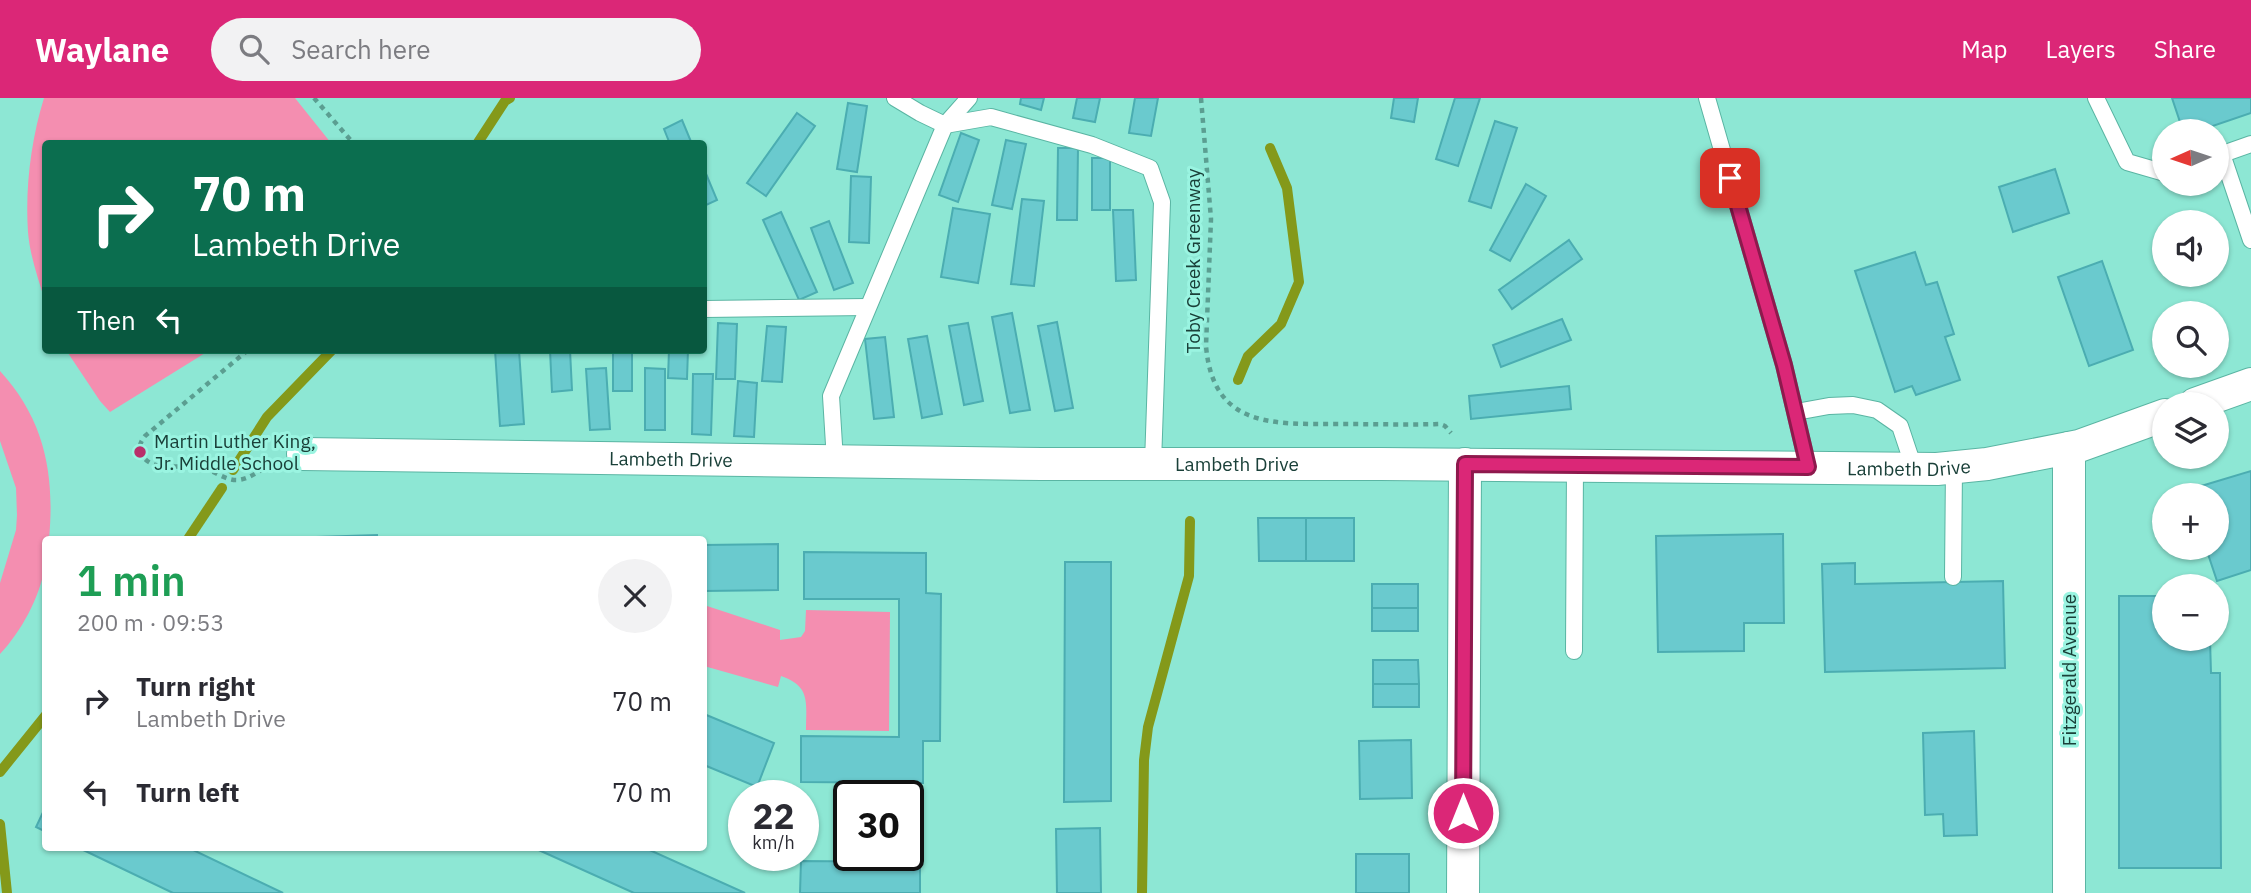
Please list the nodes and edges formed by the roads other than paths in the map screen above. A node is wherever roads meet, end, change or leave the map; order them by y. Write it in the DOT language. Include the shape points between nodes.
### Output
graph roads {
  1 [pos="894,98"];
  2 [pos="969,98"];
  3 [pos="1707,98"];
  4 [pos="2096,98"];
  5 [pos="945,125"];
  6 [pos="2251,144"];
  7 [pos="2230,151"];
  8 [pos="2152,169"];
  9 [pos="2230,182"];
  10 [pos="2251,240"];
  11 [pos="867,307"];
  12 [pos="707,309"];
  13 [pos="2251,384"];
  14 [pos="2229,392"];
  15 [pos="1796,412"];
  16 [pos="2152,419"];
  17 [pos="2069,448"];
  18 [pos="303,454"];
  19 [pos="835,461"];
  20 [pos="1159,463"];
  21 [pos="1465,464"];
  22 [pos="1575,465"];
  23 [pos="1808,467"];
  24 [pos="1954,467"];
  25 [pos="1914,468"];
  26 [pos="1953,577"];
  27 [pos="1574,651"];
  28 [pos="1463,893"];
  29 [pos="2069,893"];
  1 -- 5 [label="lane"];
  2 -- 5 [label="lane"];
  3 -- 15 [label="lane"];
  4 -- 8 [label="lane" via="2127,162"];
  5 -- 11 [label="lane"];
  5 -- 20 [label="lane" via="991,117 1092,145 1150,167 1162,202"];
  6 -- 7 [label="lane"];
  9 -- 10 [label="lane"];
  11 -- 12 [label="lane"];
  11 -- 19 [label="lane" via="831,396"];
  13 -- 14 [label="street"];
  15 -- 23 [label="lane"];
  15 -- 25 [label="lane" via="1853,405 1877,410 1900,426"];
  16 -- 17 [label="street, Lambeth Drive"];
  17 -- 24 [label="street, Lambeth Drive"];
  17 -- 29 [label="street, Fitzgerald Avenue"];
  18 -- 19 [label="street, Lambeth Drive"];
  19 -- 20 [label="street, Lambeth Drive"];
  20 -- 21 [label="street, Lambeth Drive"];
  21 -- 22 [label="street, Lambeth Drive"];
  21 -- 28 [label="street"];
  22 -- 23 [label="street, Lambeth Drive"];
  22 -- 27 [label="lane"];
  23 -- 25 [label="street, Lambeth Drive"];
  24 -- 25 [label="street, Lambeth Drive"];
  24 -- 26 [label="lane"];
}
